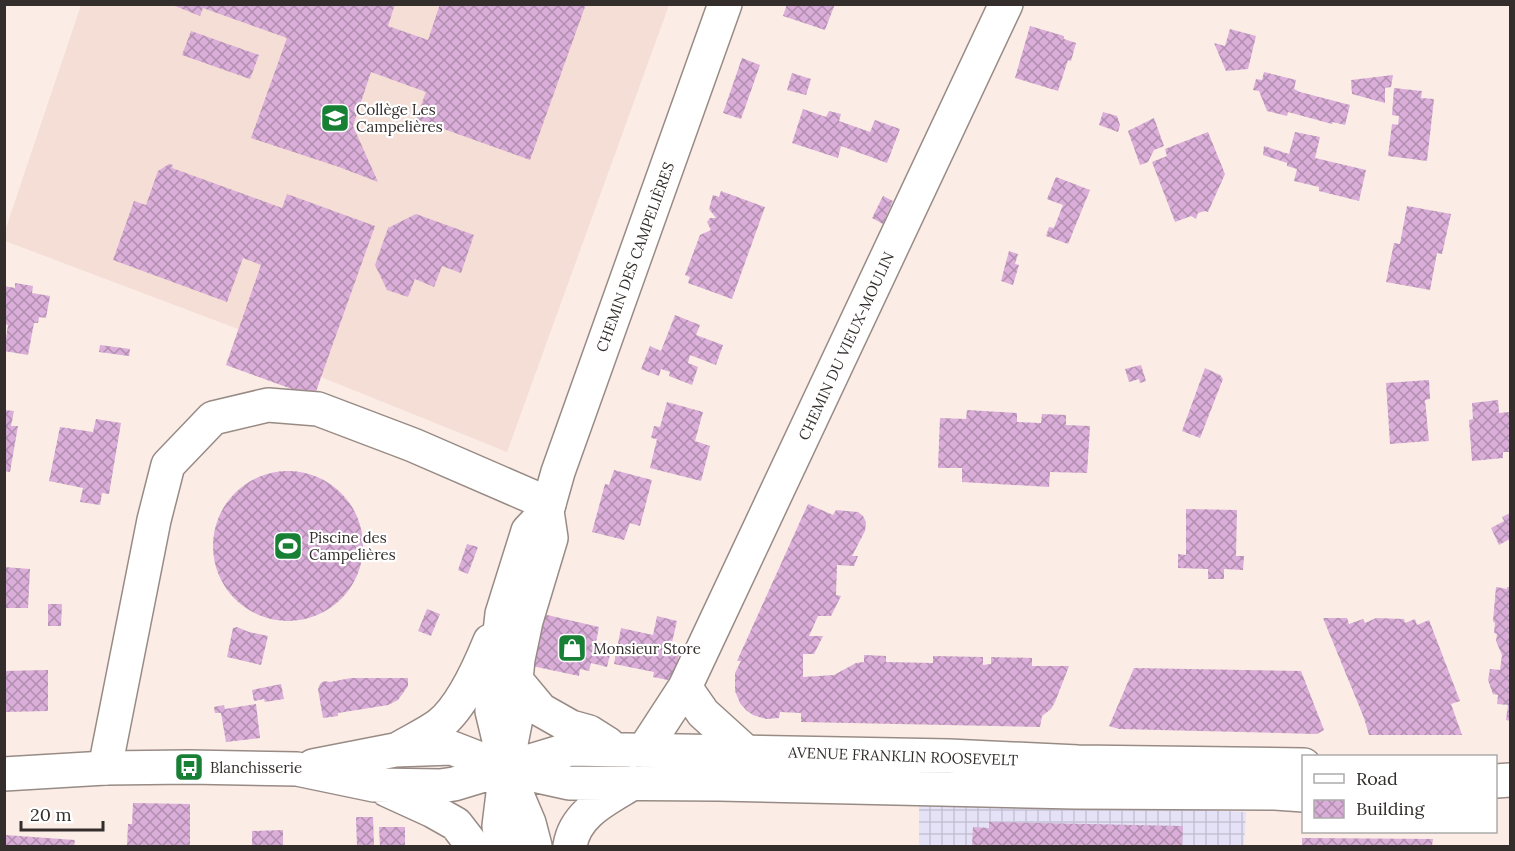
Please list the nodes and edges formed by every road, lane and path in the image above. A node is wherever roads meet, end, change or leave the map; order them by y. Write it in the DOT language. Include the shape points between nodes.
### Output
graph roads {
  1 [pos="725,4"];
  2 [pos="1006,4"];
  3 [pos="548,507"];
  4 [pos="502,614"];
  5 [pos="516,680"];
  6 [pos="685,687"];
  7 [pos="395,750"];
  8 [pos="631,750"];
  9 [pos="746,752"];
  10 [pos="1302,765"];
  11 [pos="105,768"];
  12 [pos="297,769"];
  13 [pos="506,769"];
  14 [pos="4,774"];
  15 [pos="635,783"];
  16 [pos="746,784"];
  17 [pos="374,785"];
  18 [pos="1302,795"];
  19 [pos="473,846"];
  20 [pos="502,846"];
  21 [pos="535,846"];
  22 [pos="570,846"];
  1 -- 3 [label="main road, CHEMIN DES CAMPELIÈRES"];
  2 -- 6 [label="main road, CHEMIN DU VIEUX-MOULIN"];
  3 -- 4 [label="main road, CHEMIN DES CAMPELIÈRES" via="528,531"];
  3 -- 5 [label="main road, CHEMIN DES CAMPELIÈRES" via="551,538 526,621"];
  3 -- 11 [label="main road" via="413,445 318,409 268,405 213,418 168,465"];
  4 -- 7 [label="main road" via="456,707 440,724"];
  4 -- 13 [label="main road, CHEMIN DES CAMPELIÈRES" via="492,711"];
  5 -- 8 [label="main road" via="541,710 571,727"];
  5 -- 13 [label="main road, CHEMIN DES CAMPELIÈRES" via="517,714"];
  6 -- 8 [label="main road, CHEMIN DU VIEUX-MOULIN"];
  6 -- 9 [label="main road" via="703,713"];
  7 -- 12 [label="main road, AVENUE FRANKLIN ROOSEVELT"];
  7 -- 13 [label="main road, AVENUE FRANKLIN ROOSEVELT" via="452,748"];
  8 -- 9 [label="main road, AVENUE FRANKLIN ROOSEVELT"];
  8 -- 13 [label="main road, AVENUE FRANKLIN ROOSEVELT" via="570,749"];
  9 -- 10 [label="main road, AVENUE FRANKLIN ROOSEVELT"];
  9 -- 16 [label="main road"];
  11 -- 12 [label="main road"];
  11 -- 14 [label="main road"];
  12 -- 17 [label="main road, AVENUE FRANKLIN ROOSEVELT"];
  13 -- 15 [label="main road, AVENUE FRANKLIN ROOSEVELT" via="569,783"];
  13 -- 17 [label="main road, AVENUE FRANKLIN ROOSEVELT" via="440,786"];
  13 -- 20 [label="main road" via="499,826"];
  13 -- 21 [label="main road"];
  15 -- 16 [label="main road, AVENUE FRANKLIN ROOSEVELT"];
  15 -- 22 [label="main road" via="593,807 572,833"];
  16 -- 18 [label="main road, AVENUE FRANKLIN ROOSEVELT"];
  17 -- 19 [label="main road" via="456,824"];
}
